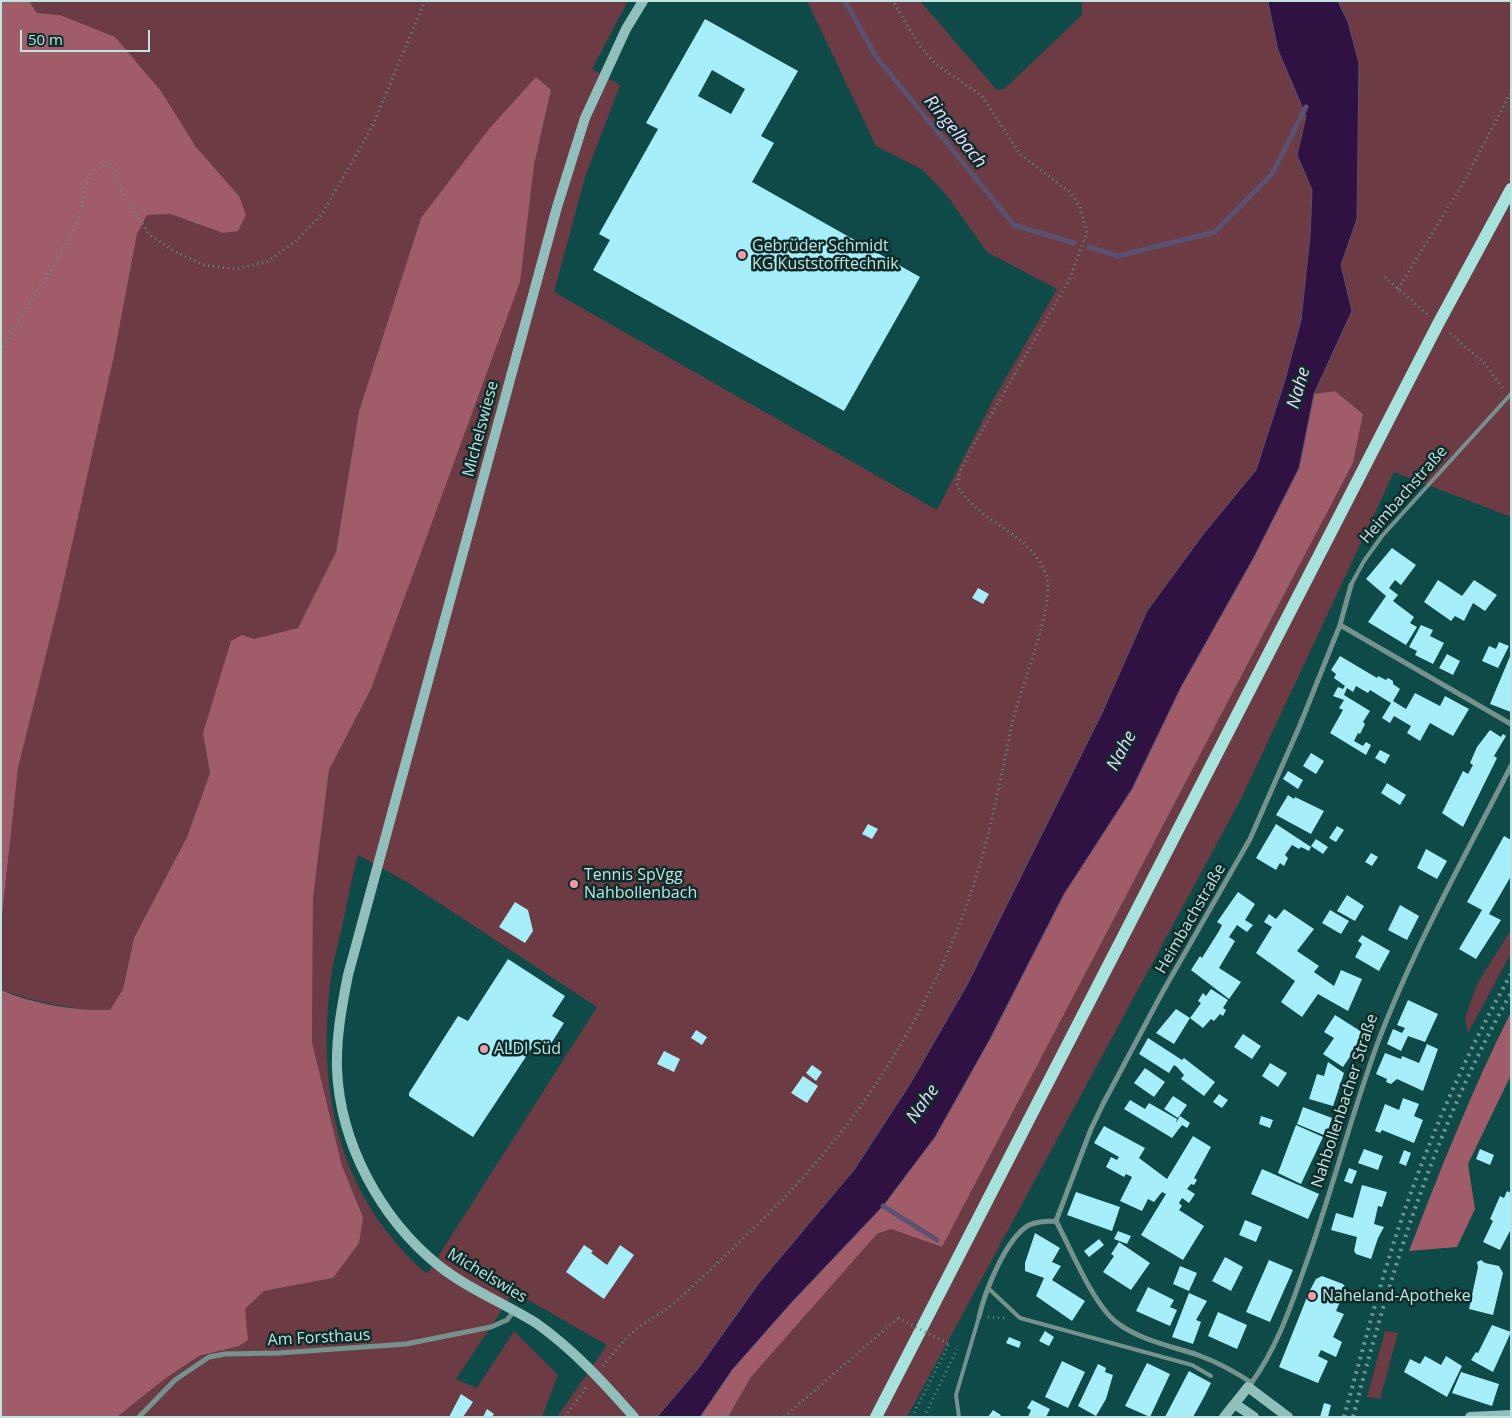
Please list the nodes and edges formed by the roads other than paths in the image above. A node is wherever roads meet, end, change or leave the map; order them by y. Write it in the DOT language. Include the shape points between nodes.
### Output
graph roads {
  1 [pos="642,1"];
  2 [pos="1511,189"];
  3 [pos="1510,395"];
  4 [pos="1351,585"];
  5 [pos="1340,625"];
  6 [pos="1511,724"];
  7 [pos="1511,766"];
  8 [pos="374,875"];
  9 [pos="1056,1221"];
  10 [pos="988,1288"];
  11 [pos="515,1310"];
  12 [pos="979,1317"];
  13 [pos="1211,1376"];
  14 [pos="1250,1385"];
  15 [pos="1235,1404"];
  16 [pos="1511,1415"];
  17 [pos="138,1417"];
  18 [pos="634,1417"];
  19 [pos="876,1417"];
  20 [pos="959,1417"];
  21 [pos="1224,1417"];
  22 [pos="1254,1417"];
  23 [pos="1288,1417"];
  24 [pos="1470,1417"];
  1 -- 8 [label="street, Michelswiese" via="585,118 557,207"];
  2 -- 19 [label="main road" via="1438,324"];
  3 -- 4 [label="lane, Heimbachstraße" via="1382,536"];
  4 -- 5 [label="street, Heimbachstraße"];
  5 -- 6 [label="street"];
  5 -- 9 [label="street, Heimbachstraße" via="1250,839 1103,1104"];
  7 -- 14 [label="street, Nahbollenbacher Straße" via="1387,1019 1296,1293 1272,1350"];
  8 -- 11 [label="street, Michelswies" via="339,1022 337,1068 349,1134 377,1196 421,1249 439,1266"];
  9 -- 10 [label="street" via="1040,1222 1022,1230 1014,1238"];
  9 -- 14 [label="street" via="1100,1303 1116,1322 1160,1343 1225,1366"];
  10 -- 12 [label="street"];
  10 -- 13 [label="lane" via="1020,1318 1192,1365"];
  11 -- 17 [label="street, Am Forsthaus" via="507,1320 492,1327 416,1342 366,1348 225,1354 208,1358 176,1380"];
  11 -- 18 [label="street, Michelswies" via="555,1337 612,1391"];
  12 -- 20 [label="lane" via="956,1395"];
  14 -- 15 [label="street, Nahbollenbacher Straße"];
  14 -- 23 [label="street"];
  15 -- 21 [label="street, Nahbollenbacher Straße"];
  15 -- 22 [label="street"];
  16 -- 24 [label="street"];
}
